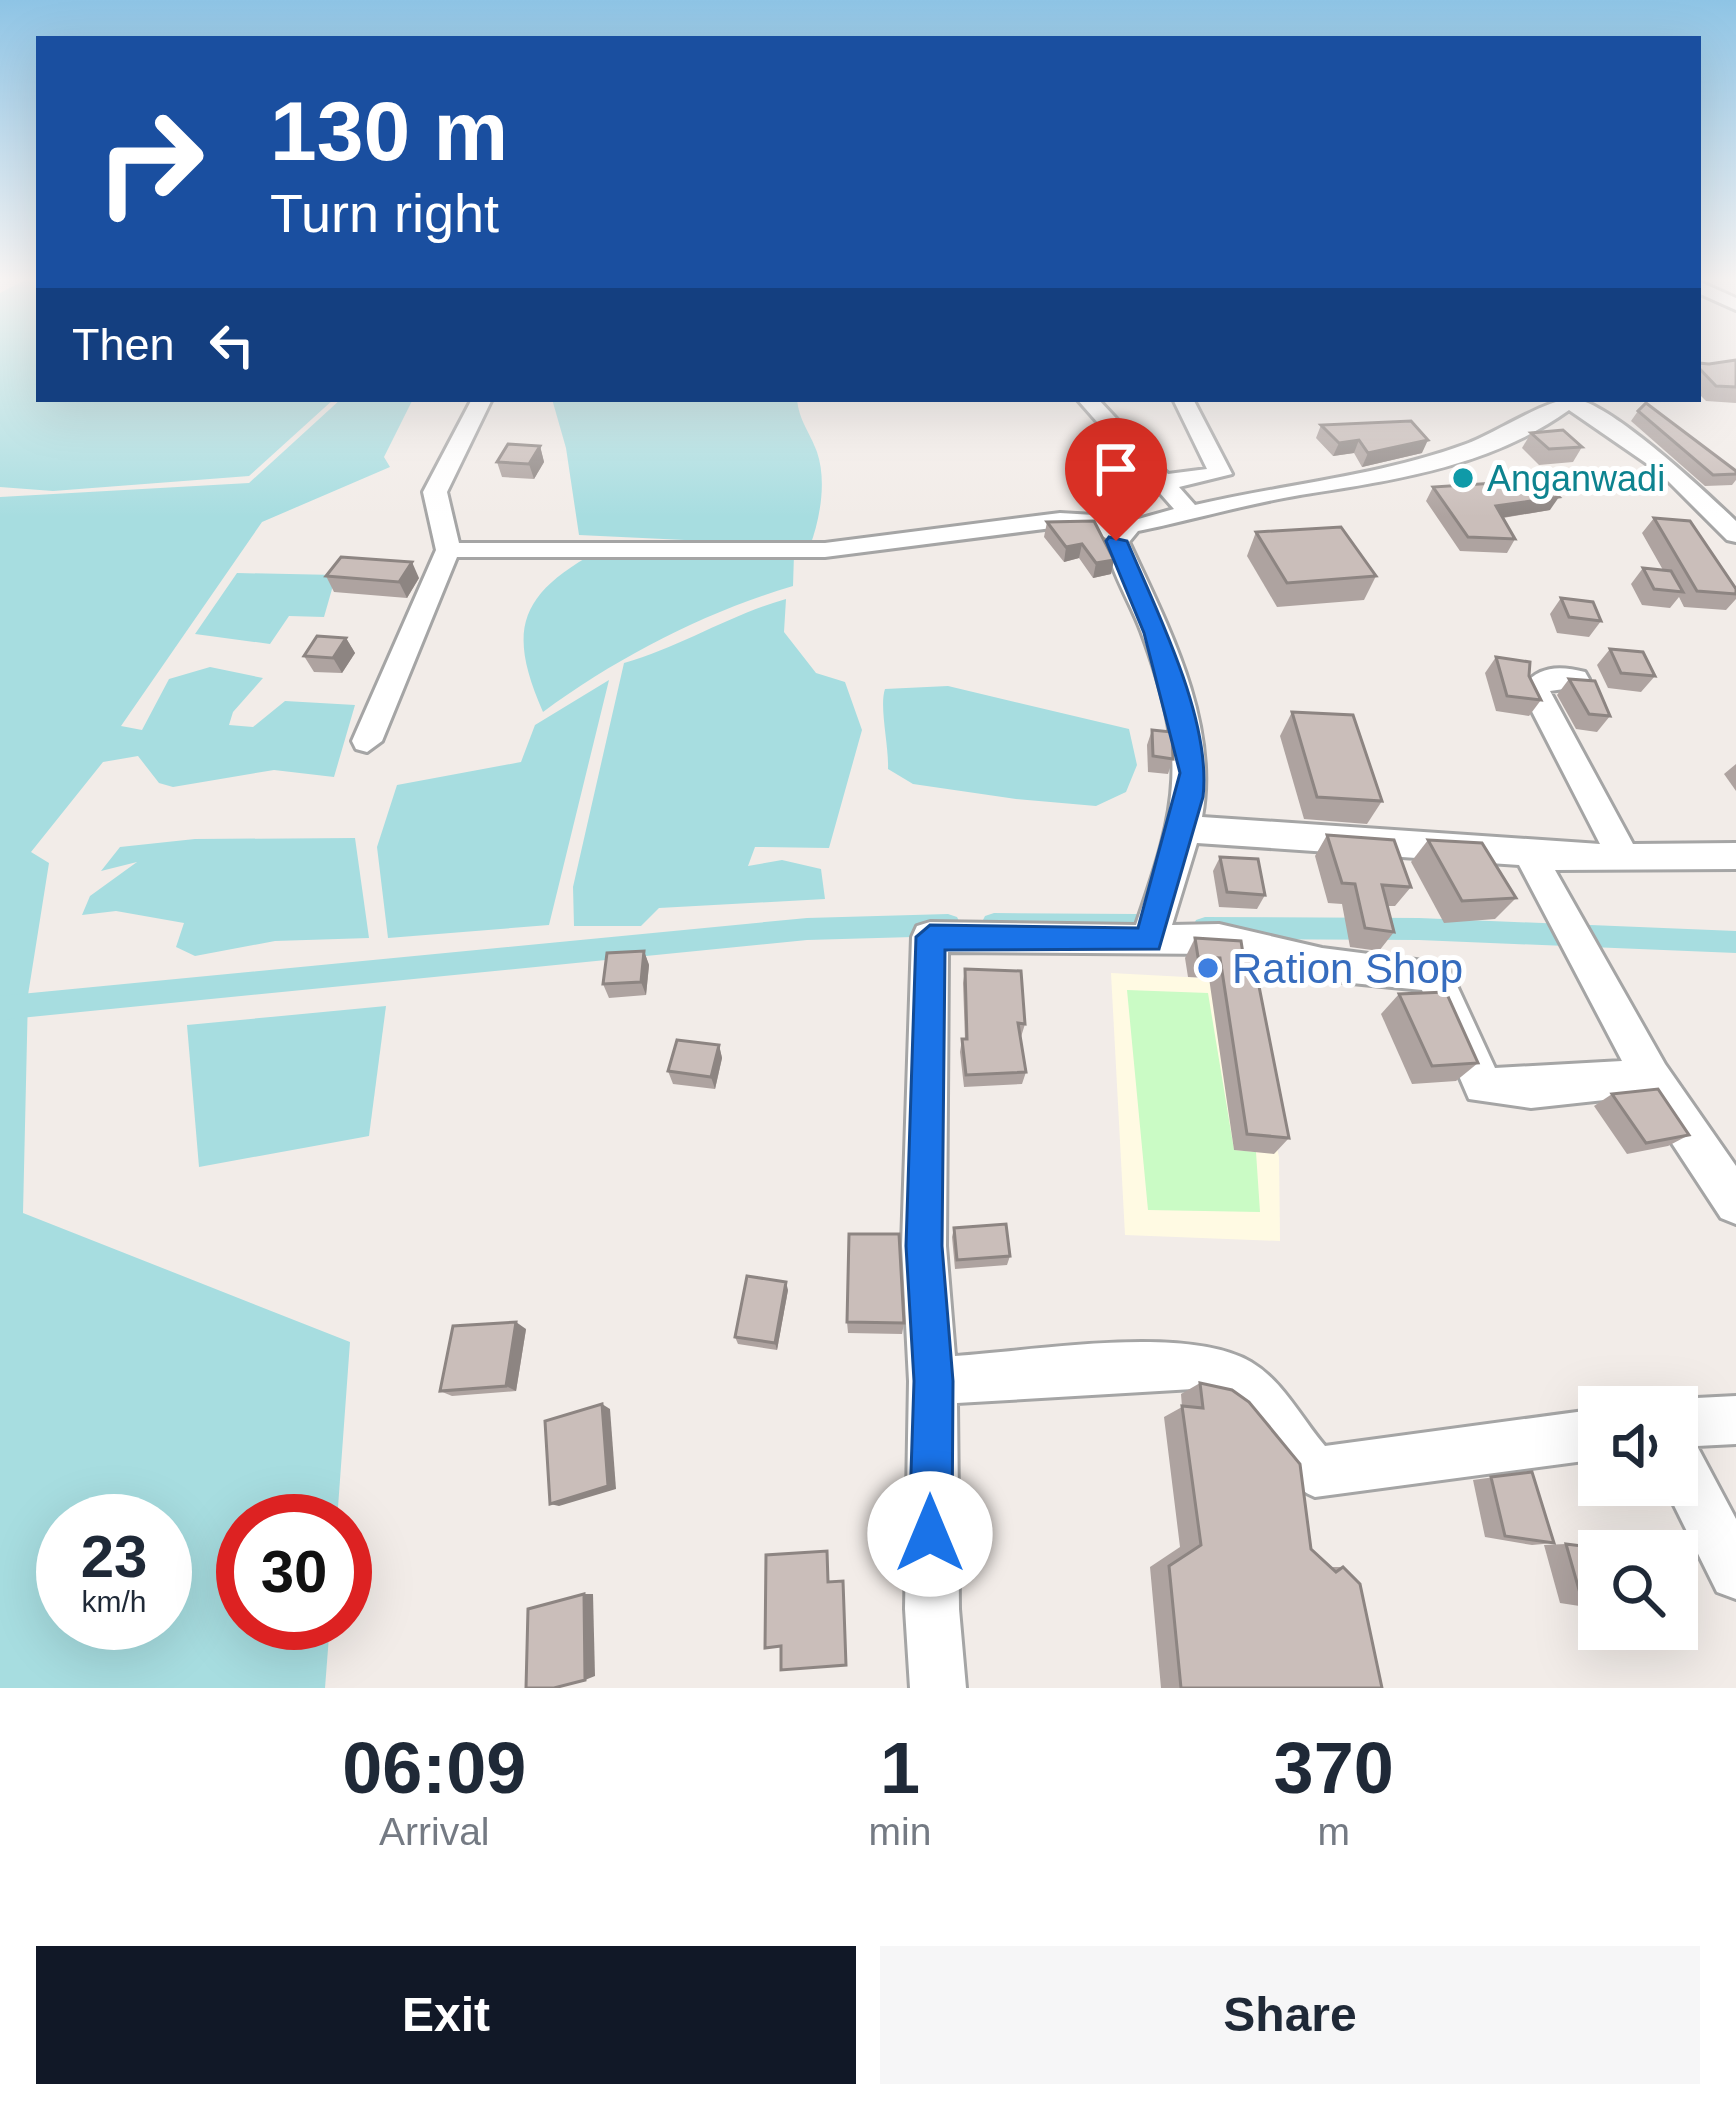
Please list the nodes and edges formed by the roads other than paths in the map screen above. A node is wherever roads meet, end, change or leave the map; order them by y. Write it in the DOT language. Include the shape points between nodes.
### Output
graph roads {
  1 [pos="480,402"];
  2 [pos="1090,402"];
  3 [pos="1185,402"];
  4 [pos="1564,402"];
  5 [pos="1570,402"];
  6 [pos="1163,482"];
  7 [pos="1190,513"];
  8 [pos="1736,535"];
  9 [pos="1120,536"];
  10 [pos="448,550"];
  11 [pos="1575,679"];
  12 [pos="367,741"];
  13 [pos="1183,829"];
  14 [pos="1529,853"];
  15 [pos="1623,856"];
  16 [pos="1736,856"];
  17 [pos="1149,940"];
  18 [pos="1651,1077"];
  19 [pos="1736,1203"];
  20 [pos="933,1381"];
  21 [pos="1736,1420"];
  22 [pos="1698,1422"];
  23 [pos="1578,1437"];
  24 [pos="1698,1500"];
  25 [pos="1736,1573"];
  26 [pos="938,1688"];
  1 -- 10 [label="street" via="435,492"];
  2 -- 6 [label="street"];
  3 -- 6 [label="street" via="1221,474"];
  4 -- 7 [label="street" via="1504,438 1409,473"];
  5 -- 8 [label="street" via="1667,467"];
  6 -- 7 [label="street"];
  7 -- 9 [label="street" via="1130,525"];
  9 -- 10 [label="street" via="1094,522 1060,520 825,550"];
  9 -- 13 [label="street" via="1193,773"];
  10 -- 12 [label="street"];
  11 -- 15 [label="street" via="1544,679 1535,691"];
  13 -- 14 [label="street"];
  13 -- 17 [label="street"];
  14 -- 15 [label="street"];
  14 -- 18 [label="street"];
  15 -- 16 [label="street"];
  17 -- 18 [label="street" via="1219,939 1322,964 1434,975 1484,1087"];
  17 -- 20 [label="street" via="930,937 924,1246"];
  18 -- 19 [label="street"];
  20 -- 23 [label="street" via="1193,1365 1225,1370 1264,1404 1316,1472"];
  20 -- 26 [label="street"];
  21 -- 22 [label="street"];
  24 -- 25 [label="street"];
}
